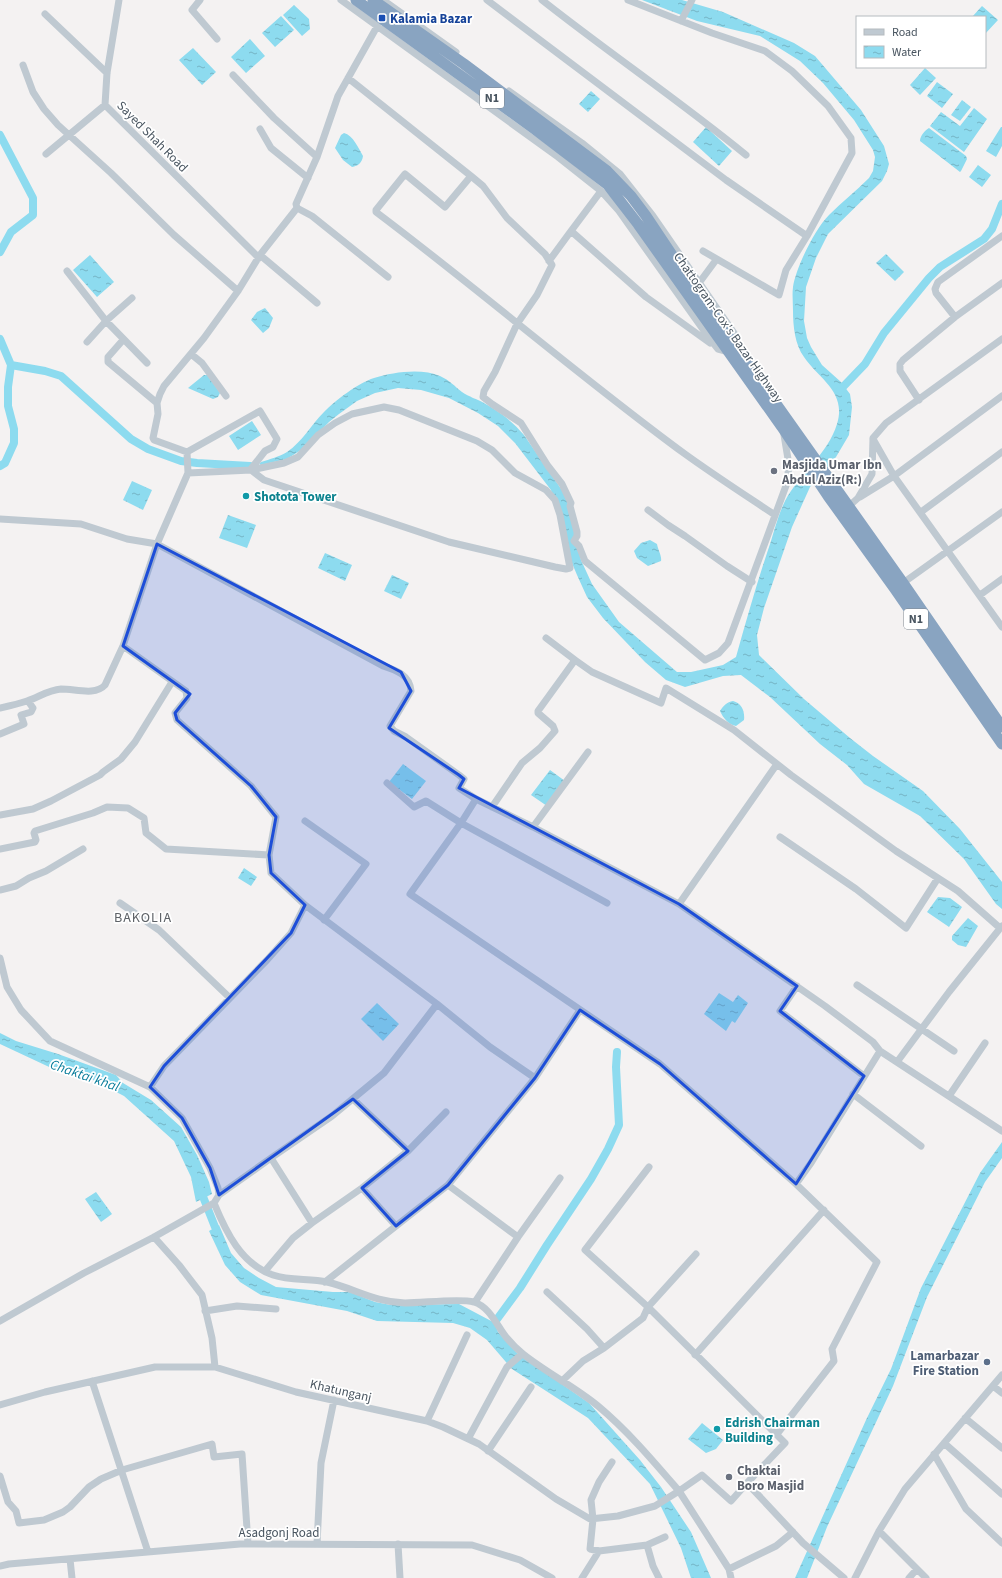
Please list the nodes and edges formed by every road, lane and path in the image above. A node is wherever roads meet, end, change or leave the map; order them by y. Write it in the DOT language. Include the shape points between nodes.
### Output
graph roads {
  1 [pos="119,0"];
  2 [pos="200,0"];
  3 [pos="341,0"];
  4 [pos="356,0"];
  5 [pos="372,0"];
  6 [pos="383,0"];
  7 [pos="399,0"];
  8 [pos="487,0"];
  9 [pos="542,0"];
  10 [pos="628,0"];
  11 [pos="692,0"];
  12 [pos="392,7"];
  13 [pos="45,14"];
  14 [pos="682,19"];
  15 [pos="379,24"];
  16 [pos="217,39"];
  17 [pos="22,65"];
  18 [pos="108,73"];
  19 [pos="233,75"];
  20 [pos="348,78"];
  21 [pos="105,106"];
  22 [pos="260,129"];
  23 [pos="69,136"];
  24 [pos="46,154"];
  25 [pos="746,155"];
  26 [pos="317,157"];
  27 [pos="471,176"];
  28 [pos="308,178"];
  29 [pos="601,190"];
  30 [pos="297,208"];
  31 [pos="571,231"];
  32 [pos="641,234"];
  33 [pos="807,236"];
  34 [pos="1002,236"];
  35 [pos="668,244"];
  36 [pos="703,251"];
  37 [pos="259,256"];
  38 [pos="679,259"];
  39 [pos="716,260"];
  40 [pos="549,261"];
  41 [pos="66,271"];
  42 [pos="388,277"];
  43 [pos="699,282"];
  44 [pos="1002,283"];
  45 [pos="238,291"];
  46 [pos="132,298"];
  47 [pos="317,303"];
  48 [pos="955,317"];
  49 [pos="106,321"];
  50 [pos="517,324"];
  51 [pos="1002,339"];
  52 [pos="123,340"];
  53 [pos="87,342"];
  54 [pos="728,350"];
  55 [pos="191,354"];
  56 [pos="147,363"];
  57 [pos="226,396"];
  58 [pos="1002,396"];
  59 [pos="919,400"];
  60 [pos="157,403"];
  61 [pos="782,427"];
  62 [pos="873,438"];
  63 [pos="796,440"];
  64 [pos="187,452"];
  65 [pos="1002,452"];
  66 [pos="250,470"];
  67 [pos="188,473"];
  68 [pos="894,476"];
  69 [pos="833,493"];
  70 [pos="858,498"];
  71 [pos="849,506"];
  72 [pos="648,510"];
  73 [pos="921,512"];
  74 [pos="1002,512"];
  75 [pos="775,515"];
  76 [pos="0,519"];
  77 [pos="157,544"];
  78 [pos="948,551"];
  79 [pos="1002,579"];
  80 [pos="752,582"];
  81 [pos="903,583"];
  82 [pos="980,595"];
  83 [pos="1002,627"];
  84 [pos="546,638"];
  85 [pos="123,646"];
  86 [pos="575,660"];
  87 [pos="172,682"];
  88 [pos="971,691"];
  89 [pos="28,701"];
  90 [pos="0,708"];
  91 [pos="1002,727"];
  92 [pos="0,734"];
  93 [pos="1002,744"];
  94 [pos="588,752"];
  95 [pos="777,764"];
  96 [pos="387,783"];
  97 [pos="476,799"];
  98 [pos="492,807"];
  99 [pos="0,815"];
  100 [pos="305,821"];
  101 [pos="461,823"];
  102 [pos="533,827"];
  103 [pos="780,837"];
  104 [pos="0,849"];
  105 [pos="83,849"];
  106 [pos="269,856"];
  107 [pos="938,878"];
  108 [pos="0,890"];
  109 [pos="120,903"];
  110 [pos="607,903"];
  111 [pos="679,904"];
  112 [pos="304,905"];
  113 [pos="324,920"];
  114 [pos="1001,927"];
  115 [pos="0,958"];
  116 [pos="857,985"];
  117 [pos="797,986"];
  118 [pos="230,998"];
  119 [pos="437,1004"];
  120 [pos="580,1010"];
  121 [pos="921,1030"];
  122 [pos="985,1043"];
  123 [pos="880,1051"];
  124 [pos="954,1051"];
  125 [pos="897,1062"];
  126 [pos="864,1076"];
  127 [pos="535,1078"];
  128 [pos="150,1087"];
  129 [pos="853,1094"];
  130 [pos="949,1096"];
  131 [pos="353,1099"];
  132 [pos="446,1112"];
  133 [pos="1002,1131"];
  134 [pos="920,1146"];
  135 [pos="408,1151"];
  136 [pos="270,1158"];
  137 [pos="649,1167"];
  138 [pos="560,1178"];
  139 [pos="796,1184"];
  140 [pos="448,1185"];
  141 [pos="362,1188"];
  142 [pos="219,1196"];
  143 [pos="212,1204"];
  144 [pos="824,1210"];
  145 [pos="312,1223"];
  146 [pos="396,1226"];
  147 [pos="154,1237"];
  148 [pos="518,1237"];
  149 [pos="696,1254"];
  150 [pos="264,1270"];
  151 [pos="325,1282"];
  152 [pos="547,1292"];
  153 [pos="475,1302"];
  154 [pos="648,1307"];
  155 [pos="276,1309"];
  156 [pos="206,1311"];
  157 [pos="0,1321"];
  158 [pos="467,1335"];
  159 [pos="604,1348"];
  160 [pos="522,1354"];
  161 [pos="695,1355"];
  162 [pos="215,1367"];
  163 [pos="1002,1375"];
  164 [pos="92,1381"];
  165 [pos="562,1381"];
  166 [pos="993,1386"];
  167 [pos="531,1387"];
  168 [pos="1002,1393"];
  169 [pos="334,1400"];
  170 [pos="0,1405"];
  171 [pos="965,1418"];
  172 [pos="427,1421"];
  173 [pos="776,1434"];
  174 [pos="468,1439"];
  175 [pos="944,1443"];
  176 [pos="1002,1448"];
  177 [pos="488,1451"];
  178 [pos="934,1454"];
  179 [pos="612,1462"];
  180 [pos="122,1470"];
  181 [pos="0,1476"];
  182 [pos="747,1483"];
  183 [pos="677,1492"];
  184 [pos="1002,1494"];
  185 [pos="593,1519"];
  186 [pos="879,1531"];
  187 [pos="793,1532"];
  188 [pos="665,1537"];
  189 [pos="1002,1543"];
  190 [pos="248,1544"];
  191 [pos="317,1544"];
  192 [pos="398,1544"];
  193 [pos="647,1545"];
  194 [pos="599,1551"];
  195 [pos="148,1552"];
  196 [pos="70,1558"];
  197 [pos="0,1566"];
  198 [pos="729,1569"];
  199 [pos="917,1569"];
  200 [pos="72,1578"];
  201 [pos="400,1578"];
  202 [pos="552,1578"];
  203 [pos="582,1578"];
  204 [pos="659,1578"];
  205 [pos="731,1578"];
  206 [pos="844,1578"];
  207 [pos="856,1578"];
  208 [pos="909,1578"];
  209 [pos="926,1578"];
  1 -- 18 [label="street, Sayed Shah Road"];
  2 -- 16 [label="street" via="192,10"];
  3 -- 15 [label="street"];
  4 -- 32 [label="highway, Chattogram-Cox's Bazar Highway / N1" via="607,184"];
  5 -- 35 [label="highway, Chattogram-Cox's Bazar Highway / N1" via="464,64 607,171 631,196"];
  6 -- 12 [label="street"];
  7 -- 12 [label="street"];
  8 -- 33 [label="street" via="726,180"];
  9 -- 25 [label="street"];
  10 -- 14 [label="street"];
  11 -- 14 [label="street"];
  12 -- 35 [label="street" via="582,143 620,174"];
  13 -- 18 [label="street"];
  14 -- 33 [label="street" via="712,33 765,51 792,71 828,106 851,138 852,153"];
  15 -- 20 [label="street"];
  15 -- 29 [label="street"];
  17 -- 23 [label="street" via="33,92 44,109"];
  18 -- 21 [label="street, Sayed Shah Road"];
  19 -- 26 [label="street" via="274,118"];
  20 -- 26 [label="street" via="338,96"];
  20 -- 27 [label="street"];
  21 -- 23 [label="street"];
  21 -- 37 [label="street, Sayed Shah Road"];
  22 -- 28 [label="street" via="272,148"];
  23 -- 24 [label="street"];
  23 -- 45 [label="street"];
  26 -- 28 [label="street"];
  27 -- 40 [label="street" via="483,186 507,218 545,254"];
  27 -- 50 [label="street" via="445,207 405,174 376,212"];
  28 -- 30 [label="street" via="296,204"];
  29 -- 31 [label="street"];
  29 -- 32 [label="street"];
  30 -- 37 [label="street"];
  30 -- 42 [label="street" via="312,216"];
  31 -- 40 [label="street"];
  31 -- 54 [label="street" via="646,297"];
  32 -- 54 [label="highway, Chattogram-Cox's Bazar Highway / N1"];
  33 -- 39 [label="street" via="786,270 779,295"];
  34 -- 48 [label="street" via="938,282 936,293"];
  35 -- 38 [label="highway, Chattogram-Cox's Bazar Highway / N1"];
  36 -- 39 [label="street"];
  37 -- 45 [label="street"];
  37 -- 47 [label="street, Sayed Shah Road"];
  38 -- 43 [label="street"];
  38 -- 54 [label="highway, Chattogram-Cox's Bazar Highway / N1"];
  39 -- 43 [label="street"];
  40 -- 50 [label="street" via="552,265 537,295"];
  41 -- 49 [label="street"];
  43 -- 54 [label="street" via="737,340"];
  44 -- 48 [label="street"];
  45 -- 55 [label="street"];
  46 -- 49 [label="street"];
  48 -- 59 [label="street" via="900,364 900,371"];
  49 -- 52 [label="street"];
  49 -- 53 [label="street"];
  50 -- 75 [label="street" via="685,454"];
  50 -- 80 [label="street" via="483,397 521,423 562,484 571,503 577,532 574,541 585,561 705,660 720,653 728,643"];
  51 -- 59 [label="street"];
  52 -- 56 [label="street"];
  52 -- 60 [label="street" via="108,357 108,362"];
  54 -- 61 [label="highway, Chattogram-Cox's Bazar Highway / N1"];
  54 -- 63 [label="highway, Chattogram-Cox's Bazar Highway / N1"];
  55 -- 57 [label="street" via="202,363"];
  55 -- 60 [label="street" via="164,386"];
  58 -- 68 [label="street"];
  59 -- 62 [label="street" via="886,423"];
  60 -- 64 [label="street" via="158,414 152,436 154,440"];
  61 -- 63 [label="highway, Chattogram-Cox's Bazar Highway / N1"];
  61 -- 75 [label="street" via="789,465 787,483"];
  62 -- 68 [label="street"];
  62 -- 70 [label="street" via="872,474"];
  63 -- 69 [label="highway, Chattogram-Cox's Bazar Highway / N1"];
  64 -- 66 [label="street" via="260,411 277,439"];
  64 -- 67 [label="street"];
  65 -- 73 [label="street"];
  66 -- 66 [label="street" via="264,480 449,542 555,567 570,568 555,500 546,490 515,473 492,450 477,441 399,410 384,407 352,414 318,435 298,457 284,464"];
  66 -- 67 [label="street"];
  67 -- 77 [label="street"];
  68 -- 70 [label="street"];
  68 -- 73 [label="street"];
  69 -- 71 [label="highway, Chattogram-Cox's Bazar Highway / N1"];
  69 -- 88 [label="highway, Chattogram-Cox's Bazar Highway / N1" via="895,589"];
  70 -- 71 [label="street"];
  71 -- 81 [label="highway, Chattogram-Cox's Bazar Highway / N1"];
  72 -- 80 [label="street"];
  73 -- 78 [label="street"];
  74 -- 78 [label="street"];
  75 -- 80 [label="street"];
  76 -- 77 [label="street" via="81,524 127,539"];
  77 -- 85 [label="street"];
  77 -- 97 [label="street" via="383,666 401,672 411,686 411,691 390,726 464,779 459,788"];
  78 -- 81 [label="street"];
  78 -- 82 [label="street"];
  79 -- 82 [label="street"];
  81 -- 88 [label="highway, Chattogram-Cox's Bazar Highway / N1"];
  82 -- 83 [label="street"];
  84 -- 86 [label="street"];
  85 -- 87 [label="street"];
  85 -- 89 [label="street" via="101,690 51,690"];
  86 -- 95 [label="street" via="592,672 661,704 666,688 734,730"];
  86 -- 98 [label="street" via="538,711 555,731 522,763"];
  87 -- 99 [label="street" via="135,742 112,766 100,775 33,809"];
  87 -- 106 [label="street" via="187,694 187,698 175,713 176,720 251,786 276,817"];
  88 -- 91 [label="highway, Chattogram-Cox's Bazar Highway / N1"];
  88 -- 93 [label="highway, Chattogram-Cox's Bazar Highway / N1"];
  89 -- 90 [label="street"];
  89 -- 92 [label="street" via="32,711 21,715 24,724"];
  94 -- 102 [label="street"];
  95 -- 107 [label="street" via="896,851"];
  95 -- 111 [label="street"];
  96 -- 101 [label="street" via="414,807 426,801"];
  97 -- 98 [label="street"];
  97 -- 101 [label="street"];
  98 -- 102 [label="street"];
  100 -- 113 [label="street" via="366,864"];
  101 -- 110 [label="street"];
  101 -- 120 [label="street" via="410,894"];
  102 -- 111 [label="street"];
  103 -- 107 [label="street" via="856,889 906,928"];
  104 -- 106 [label="street" via="35,842 35,831 107,807 128,808 144,818 146,834 166,849"];
  105 -- 108 [label="street" via="16,886"];
  106 -- 112 [label="street" via="271,873"];
  107 -- 114 [label="street" via="958,891"];
  109 -- 118 [label="street" via="159,930"];
  111 -- 117 [label="street"];
  112 -- 113 [label="street"];
  112 -- 118 [label="street" via="292,933"];
  113 -- 119 [label="street"];
  114 -- 121 [label="street"];
  115 -- 128 [label="street" via="7,987 21,1010 50,1041"];
  116 -- 121 [label="street"];
  117 -- 123 [label="street" via="873,1042"];
  117 -- 126 [label="street" via="780,1010"];
  118 -- 128 [label="street" via="164,1066"];
  119 -- 127 [label="street"];
  119 -- 131 [label="street" via="384,1074"];
  120 -- 127 [label="street"];
  120 -- 139 [label="street" via="660,1064"];
  121 -- 124 [label="street"];
  121 -- 125 [label="street"];
  122 -- 130 [label="street"];
  123 -- 125 [label="street"];
  123 -- 126 [label="street"];
  125 -- 130 [label="street"];
  126 -- 129 [label="street"];
  127 -- 140 [label="street"];
  128 -- 142 [label="street" via="182,1118 210,1168"];
  129 -- 134 [label="street"];
  129 -- 139 [label="street"];
  130 -- 133 [label="street"];
  131 -- 135 [label="street"];
  131 -- 136 [label="street"];
  132 -- 135 [label="street"];
  135 -- 141 [label="street"];
  136 -- 142 [label="street"];
  136 -- 145 [label="street"];
  137 -- 154 [label="street" via="585,1250"];
  138 -- 148 [label="street"];
  139 -- 144 [label="street"];
  140 -- 146 [label="street"];
  140 -- 148 [label="street"];
  141 -- 145 [label="street"];
  141 -- 146 [label="street"];
  142 -- 143 [label="street"];
  143 -- 147 [label="street"];
  143 -- 150 [label="street" via="237,1249 252,1264"];
  144 -- 161 [label="street"];
  144 -- 173 [label="street" via="877,1262 832,1349 834,1360"];
  145 -- 150 [label="street" via="293,1238"];
  146 -- 151 [label="street"];
  147 -- 156 [label="street" via="202,1295"];
  147 -- 157 [label="street"];
  148 -- 153 [label="street"];
  149 -- 154 [label="street"];
  150 -- 151 [label="street" via="273,1275"];
  151 -- 153 [label="street" via="386,1302"];
  152 -- 159 [label="street"];
  153 -- 160 [label="street" via="488,1311"];
  154 -- 159 [label="street" via="643,1318"];
  154 -- 161 [label="street"];
  155 -- 156 [label="street" via="237,1306"];
  156 -- 162 [label="street"];
  158 -- 172 [label="street"];
  159 -- 165 [label="street" via="583,1361"];
  160 -- 165 [label="street"];
  160 -- 174 [label="street" via="507,1368"];
  161 -- 173 [label="street"];
  162 -- 164 [label="street, Khatunganj" via="155,1367"];
  162 -- 169 [label="street, Khatunganj" via="296,1392"];
  163 -- 166 [label="street"];
  164 -- 170 [label="street, Khatunganj"];
  164 -- 180 [label="street"];
  165 -- 183 [label="street" via="598,1406 642,1449"];
  166 -- 168 [label="street"];
  166 -- 171 [label="street"];
  167 -- 177 [label="street"];
  169 -- 172 [label="street, Khatunganj"];
  169 -- 191 [label="street" via="321,1463"];
  171 -- 175 [label="street"];
  171 -- 176 [label="street"];
  172 -- 174 [label="street, Khatunganj"];
  173 -- 182 [label="street" via="784,1443"];
  174 -- 177 [label="street, Khatunganj"];
  175 -- 178 [label="street"];
  175 -- 184 [label="street"];
  177 -- 185 [label="street, Khatunganj" via="556,1499"];
  178 -- 186 [label="street" via="904,1489"];
  178 -- 189 [label="street" via="966,1510"];
  179 -- 185 [label="street" via="591,1500"];
  180 -- 181 [label="street" via="89,1487 63,1512 44,1520 19,1523 16,1511 8,1502"];
  180 -- 190 [label="street" via="212,1444 214,1457 242,1454"];
  180 -- 195 [label="street"];
  182 -- 183 [label="street" via="731,1501 702,1475"];
  182 -- 187 [label="street"];
  183 -- 185 [label="street" via="655,1506 618,1516"];
  183 -- 198 [label="street"];
  185 -- 194 [label="street" via="590,1549"];
  186 -- 199 [label="street"];
  186 -- 207 [label="street"];
  187 -- 198 [label="street" via="776,1546"];
  187 -- 206 [label="street"];
  188 -- 193 [label="street"];
  190 -- 191 [label="street, Asadgonj Road"];
  190 -- 195 [label="street, Asadgonj Road"];
  191 -- 192 [label="street, Asadgonj Road"];
  192 -- 201 [label="street"];
  192 -- 202 [label="street, Asadgonj Road" via="472,1545 520,1560"];
  193 -- 194 [label="street"];
  193 -- 204 [label="street"];
  194 -- 203 [label="street"];
  195 -- 196 [label="street, Asadgonj Road"];
  196 -- 197 [label="street, Asadgonj Road"];
  196 -- 200 [label="street"];
  198 -- 205 [label="street"];
  199 -- 208 [label="street"];
  199 -- 209 [label="street"];
}
